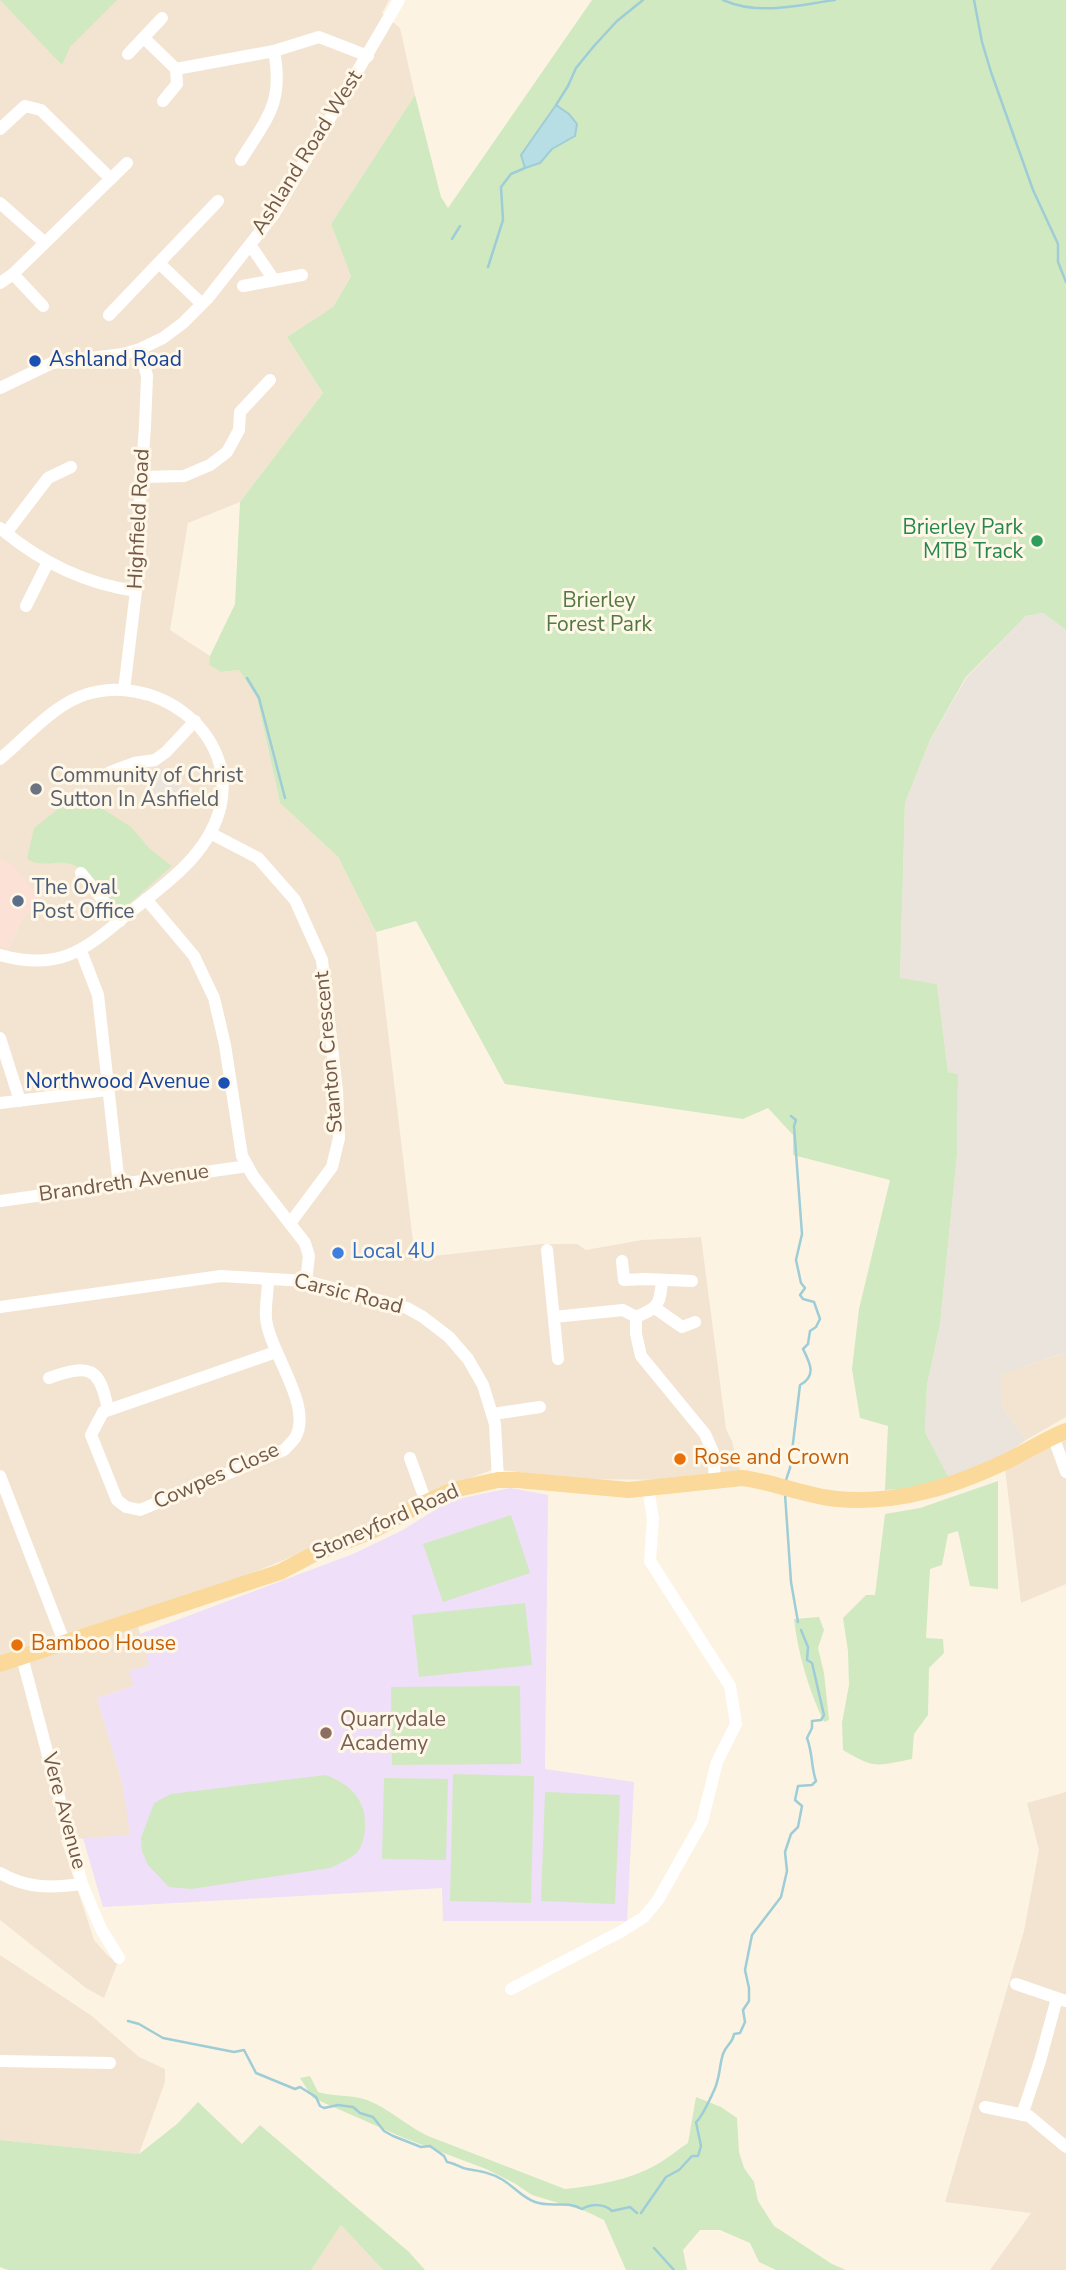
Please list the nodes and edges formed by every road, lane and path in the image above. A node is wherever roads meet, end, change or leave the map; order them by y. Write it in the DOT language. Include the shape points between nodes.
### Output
graph roads {
  1 [pos="400,0"];
  2 [pos="162,18"];
  3 [pos="144,38"];
  4 [pos="274,51"];
  5 [pos="128,54"];
  6 [pos="368,56"];
  7 [pos="176,69"];
  8 [pos="163,101"];
  9 [pos="2,123"];
  10 [pos="241,160"];
  11 [pos="127,163"];
  12 [pos="111,178"];
  13 [pos="218,201"];
  14 [pos="0,203"];
  15 [pos="44,242"];
  16 [pos="251,246"];
  17 [pos="159,263"];
  18 [pos="13,274"];
  19 [pos="302,275"];
  20 [pos="274,280"];
  21 [pos="0,283"];
  22 [pos="243,286"];
  23 [pos="202,304"];
  24 [pos="43,306"];
  25 [pos="109,315"];
  26 [pos="140,349"];
  27 [pos="270,380"];
  28 [pos="0,388"];
  29 [pos="71,467"];
  30 [pos="142,477"];
  31 [pos="3,531"];
  32 [pos="48,562"];
  33 [pos="136,591"];
  34 [pos="26,606"];
  35 [pos="124,690"];
  36 [pos="195,721"];
  37 [pos="2,753"];
  38 [pos="110,772"];
  39 [pos="210,832"];
  40 [pos="81,873"];
  41 [pos="146,900"];
  42 [pos="120,921"];
  43 [pos="81,951"];
  44 [pos="0,955"];
  45 [pos="0,1038"];
  46 [pos="107,1090"];
  47 [pos="20,1101"];
  48 [pos="0,1103"];
  49 [pos="248,1166"];
  50 [pos="119,1185"];
  51 [pos="0,1201"];
  52 [pos="291,1222"];
  53 [pos="547,1250"];
  54 [pos="622,1261"];
  55 [pos="268,1279"];
  56 [pos="662,1280"];
  57 [pos="306,1281"];
  58 [pos="692,1281"];
  59 [pos="551,1283"];
  60 [pos="536,1285"];
  61 [pos="0,1307"];
  62 [pos="656,1308"];
  63 [pos="554,1317"];
  64 [pos="636,1317"];
  65 [pos="695,1322"];
  66 [pos="276,1352"];
  67 [pos="558,1359"];
  68 [pos="49,1378"];
  69 [pos="540,1408"];
  70 [pos="108,1410"];
  71 [pos="493,1414"];
  72 [pos="1059,1434"];
  73 [pos="410,1458"];
  74 [pos="1066,1472"];
  75 [pos="0,1476"];
  76 [pos="715,1479"];
  77 [pos="498,1480"];
  78 [pos="648,1488"];
  79 [pos="426,1502"];
  80 [pos="65,1644"];
  81 [pos="22,1657"];
  82 [pos="0,1664"];
  83 [pos="0,1873"];
  84 [pos="82,1884"];
  85 [pos="119,1958"];
  86 [pos="1016,1984"];
  87 [pos="511,1989"];
  88 [pos="1062,1999"];
  89 [pos="0,2061"];
  90 [pos="110,2063"];
  91 [pos="985,2107"];
  92 [pos="1022,2115"];
  93 [pos="1066,2147"];
  1 -- 6 [label="street, Ashland Road West"];
  2 -- 3 [label="street"];
  3 -- 5 [label="street"];
  3 -- 7 [label="street"];
  4 -- 6 [label="street" via="318,37"];
  4 -- 7 [label="street"];
  4 -- 10 [label="street" via="278,94"];
  6 -- 16 [label="street, Ashland Road West" via="295,183"];
  7 -- 8 [label="street" via="177,84"];
  9 -- 12 [label="street" via="24,106 41,110"];
  11 -- 12 [label="street"];
  12 -- 15 [label="street"];
  13 -- 17 [label="street"];
  14 -- 15 [label="street"];
  15 -- 18 [label="street"];
  16 -- 20 [label="street"];
  16 -- 23 [label="street, Ashland Road West"];
  17 -- 23 [label="street"];
  17 -- 25 [label="street"];
  18 -- 21 [label="street"];
  18 -- 24 [label="street"];
  19 -- 20 [label="street"];
  20 -- 22 [label="street"];
  23 -- 26 [label="street, Ashland Road West" via="163,338"];
  26 -- 28 [label="street" via="52,363"];
  26 -- 30 [label="street, Highfield Road" via="147,376"];
  27 -- 30 [label="street" via="240,412 239,430 227,452 210,465 184,477"];
  29 -- 31 [label="street" via="48,478"];
  30 -- 33 [label="street, Highfield Road"];
  31 -- 32 [label="street"];
  32 -- 33 [label="street" via="108,587"];
  32 -- 34 [label="street"];
  33 -- 35 [label="street, Highfield Road"];
  35 -- 36 [label="street" via="158,697"];
  35 -- 37 [label="street" via="77,698"];
  36 -- 38 [label="street" via="155,760"];
  36 -- 39 [label="street" via="213,750 222,782 219,812"];
  39 -- 41 [label="street" via="185,866"];
  39 -- 52 [label="street, Stanton Crescent" via="258,858 295,900 322,960 339,1138 332,1167"];
  40 -- 42 [label="street"];
  41 -- 42 [label="street"];
  41 -- 49 [label="street" via="194,957 214,998 242,1156"];
  42 -- 43 [label="street"];
  43 -- 44 [label="street" via="41,960"];
  43 -- 46 [label="street" via="97,995"];
  45 -- 47 [label="street"];
  46 -- 47 [label="street"];
  46 -- 50 [label="street"];
  47 -- 48 [label="street"];
  49 -- 50 [label="street, Brandreth Avenue"];
  49 -- 52 [label="street"];
  50 -- 51 [label="street, Brandreth Avenue"];
  52 -- 57 [label="street" via="309,1256"];
  53 -- 59 [label="street"];
  54 -- 56 [label="street" via="625,1280"];
  55 -- 57 [label="street, Carsic Road"];
  55 -- 61 [label="street, Carsic Road" via="221,1276"];
  55 -- 66 [label="street, Cowpes Close" via="266,1318"];
  56 -- 58 [label="street"];
  56 -- 62 [label="street"];
  57 -- 71 [label="street, Carsic Road" via="407,1308 437,1326 475,1370"];
  59 -- 60 [label="street"];
  59 -- 63 [label="street"];
  62 -- 64 [label="street"];
  62 -- 65 [label="street" via="682,1327"];
  63 -- 64 [label="street" via="623,1310"];
  63 -- 67 [label="street"];
  64 -- 76 [label="street" via="641,1356 710,1443"];
  66 -- 70 [label="street"];
  66 -- 70 [label="street, Cowpes Close" via="299,1404 296,1437 284,1450 140,1510 117,1500 91,1435"];
  68 -- 70 [label="street" via="85,1369 100,1381"];
  69 -- 71 [label="street"];
  71 -- 77 [label="street, Carsic Road"];
  72 -- 74 [label="street"];
  72 -- 76 [label="main road, Stoneyford Road" via="995,1466 904,1497 838,1499 742,1478"];
  73 -- 79 [label="street"];
  75 -- 80 [label="street"];
  76 -- 78 [label="main road, Stoneyford Road"];
  77 -- 78 [label="main road, Stoneyford Road" via="600,1489"];
  77 -- 79 [label="main road, Stoneyford Road" via="453,1490"];
  78 -- 87 [label="street" via="653,1519 650,1561 730,1686 736,1724 717,1762 702,1822 644,1917"];
  79 -- 80 [label="main road, Stoneyford Road" via="280,1572"];
  80 -- 81 [label="main road, Stoneyford Road"];
  81 -- 82 [label="main road, Stoneyford Road"];
  81 -- 84 [label="street, Vere Avenue"];
  83 -- 84 [label="street" via="12,1881 49,1888"];
  84 -- 85 [label="street, Vere Avenue"];
  86 -- 88 [label="street"];
  88 -- 92 [label="street"];
  89 -- 90 [label="street"];
  91 -- 92 [label="street"];
  92 -- 93 [label="street"];
}
